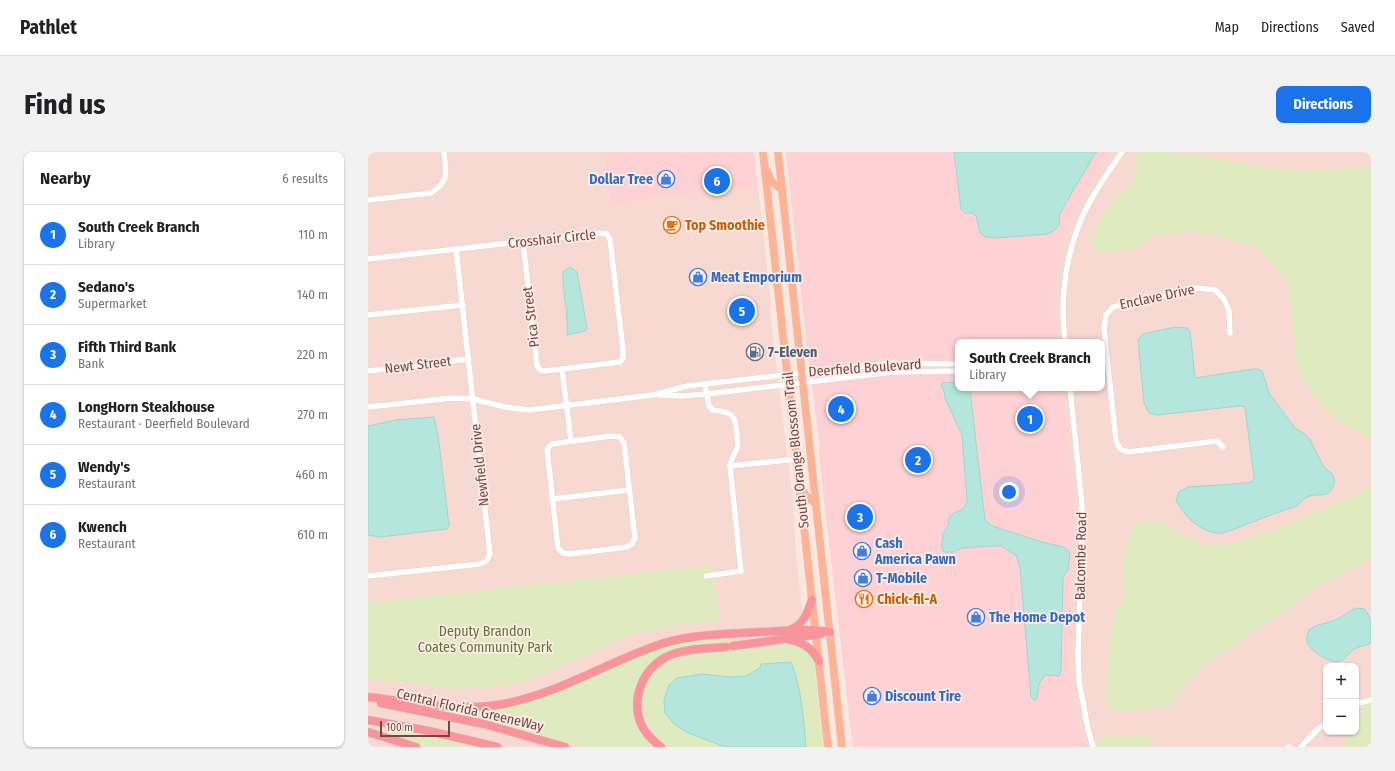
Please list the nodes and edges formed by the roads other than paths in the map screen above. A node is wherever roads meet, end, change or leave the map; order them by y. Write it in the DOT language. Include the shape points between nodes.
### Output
graph roads {
  1 [pos="444,152"];
  2 [pos="763,152"];
  3 [pos="778,152"];
  4 [pos="1122,152"];
  5 [pos="765,167"];
  6 [pos="782,190"];
  7 [pos="368,200"];
  8 [pos="523,242"];
  9 [pos="456,249"];
  10 [pos="368,259"];
  11 [pos="463,304"];
  12 [pos="368,315"];
  13 [pos="1230,333"];
  14 [pos="1065,339"];
  15 [pos="1104,339"];
  16 [pos="469,359"];
  17 [pos="1105,360"];
  18 [pos="891,363"];
  19 [pos="955,364"];
  20 [pos="562,369"];
  21 [pos="368,371"];
  22 [pos="892,372"];
  23 [pos="955,372"];
  24 [pos="802,373"];
  25 [pos="788,375"];
  26 [pos="803,382"];
  27 [pos="705,384"];
  28 [pos="788,384"];
  29 [pos="1070,391"];
  30 [pos="706,394"];
  31 [pos="653,395"];
  32 [pos="473,399"];
  33 [pos="566,405"];
  34 [pos="368,407"];
  35 [pos="571,441"];
  36 [pos="1223,447"];
  37 [pos="797,459"];
  38 [pos="730,466"];
  39 [pos="799,485"];
  40 [pos="629,490"];
  41 [pos="552,499"];
  42 [pos="816,504"];
  43 [pos="368,576"];
  44 [pos="706,576"];
  45 [pos="812,600"];
  46 [pos="789,630"];
  47 [pos="815,632"];
  48 [pos="830,632"];
  49 [pos="784,639"];
  50 [pos="819,661"];
  51 [pos="368,697"];
  52 [pos="1371,700"];
  53 [pos="368,701"];
  54 [pos="1359,703"];
  55 [pos="368,720"];
  56 [pos="1323,725"];
  57 [pos="368,732"];
  58 [pos="416,747"];
  59 [pos="497,747"];
  60 [pos="565,747"];
  61 [pos="661,747"];
  62 [pos="828,747"];
  63 [pos="842,747"];
  64 [pos="1093,747"];
  65 [pos="1301,747"];
  1 -- 7 [label="street" via="446,171 439,188 430,193"];
  2 -- 5 [label="main road, South Orange Blossom Trail"];
  3 -- 6 [label="main road, South Orange Blossom Trail"];
  4 -- 14 [label="street" via="1091,199 1077,229 1068,259 1063,299"];
  5 -- 6 [label="main road" via="772,181"];
  5 -- 25 [label="main road, South Orange Blossom Trail"];
  6 -- 24 [label="main road, South Orange Blossom Trail"];
  8 -- 9 [label="street, Crosshair Circle"];
  8 -- 20 [label="street, Pica Street" via="537,365 540,370 545,371"];
  8 -- 20 [label="street, Crosshair Circle" via="600,233 607,234 610,239 623,358 615,363"];
  9 -- 10 [label="street, Crosshair Circle"];
  9 -- 11 [label="street, Newfield Drive"];
  11 -- 12 [label="street"];
  11 -- 16 [label="street, Newfield Drive"];
  13 -- 15 [label="street, Enclave Drive" via="1229,311 1224,299 1215,290 1198,288 1113,307 1106,315"];
  16 -- 21 [label="street, Newt Street"];
  16 -- 32 [label="street, Newfield Drive"];
  17 -- 36 [label="street, Enclave Drive" via="1116,441 1120,449 1128,452 1218,441"];
  18 -- 19 [label="street, Deerfield Boulevard"];
  18 -- 22 [label="street"];
  18 -- 24 [label="street, Deerfield Boulevard"];
  20 -- 33 [label="street"];
  22 -- 23 [label="street, Deerfield Boulevard"];
  22 -- 26 [label="street, Deerfield Boulevard"];
  24 -- 25 [label="street, Deerfield Boulevard"];
  24 -- 26 [label="main road, South Orange Blossom Trail"];
  25 -- 27 [label="street, Deerfield Boulevard"];
  25 -- 28 [label="main road, South Orange Blossom Trail"];
  26 -- 28 [label="street, Deerfield Boulevard"];
  26 -- 42 [label="main road, South Orange Blossom Trail"];
  27 -- 30 [label="street"];
  27 -- 31 [label="street, Deerfield Boulevard"];
  28 -- 30 [label="street, Deerfield Boulevard"];
  28 -- 37 [label="main road, South Orange Blossom Trail"];
  29 -- 64 [label="street, Balcombe Road" via="1082,520 1079,681"];
  30 -- 31 [label="street, Deerfield Boulevard"];
  30 -- 38 [label="street" via="709,406 713,410 726,411 737,424 738,447 731,458"];
  31 -- 33 [label="street, Deerfield Boulevard"];
  32 -- 33 [label="street, Deerfield Boulevard" via="529,410"];
  32 -- 34 [label="street, Deerfield Boulevard" via="452,398"];
  32 -- 43 [label="street, Newfield Drive" via="490,554 488,559 480,564"];
  33 -- 35 [label="street"];
  35 -- 40 [label="street" via="620,437 624,444"];
  35 -- 41 [label="street" via="552,444 547,449"];
  37 -- 38 [label="street"];
  37 -- 39 [label="main road, South Orange Blossom Trail"];
  38 -- 44 [label="street" via="741,571"];
  39 -- 42 [label="main road" via="806,496"];
  39 -- 45 [label="main road, South Orange Blossom Trail"];
  40 -- 41 [label="street"];
  40 -- 41 [label="street" via="635,538 632,544 627,547 570,554 563,553 558,548"];
  42 -- 48 [label="main road, South Orange Blossom Trail"];
  45 -- 46 [label="highway" via="804,619 796,628"];
  45 -- 47 [label="main road, South Orange Blossom Trail"];
  46 -- 47 [label="highway"];
  46 -- 51 [label="highway" via="713,635 672,641 535,697 502,705 445,706"];
  47 -- 48 [label="highway"];
  47 -- 49 [label="highway"];
  47 -- 50 [label="main road, South Orange Blossom Trail"];
  48 -- 63 [label="main road, South Orange Blossom Trail"];
  49 -- 50 [label="highway" via="807,646"];
  49 -- 61 [label="highway" via="688,650 657,663 644,678 638,705 642,724"];
  50 -- 62 [label="main road, South Orange Blossom Trail"];
  52 -- 54 [label="street"];
  53 -- 60 [label="highway, Central Florida GreeneWay" via="459,718"];
  55 -- 59 [label="highway"];
  56 -- 65 [label="street"];
  57 -- 58 [label="highway"];
}
